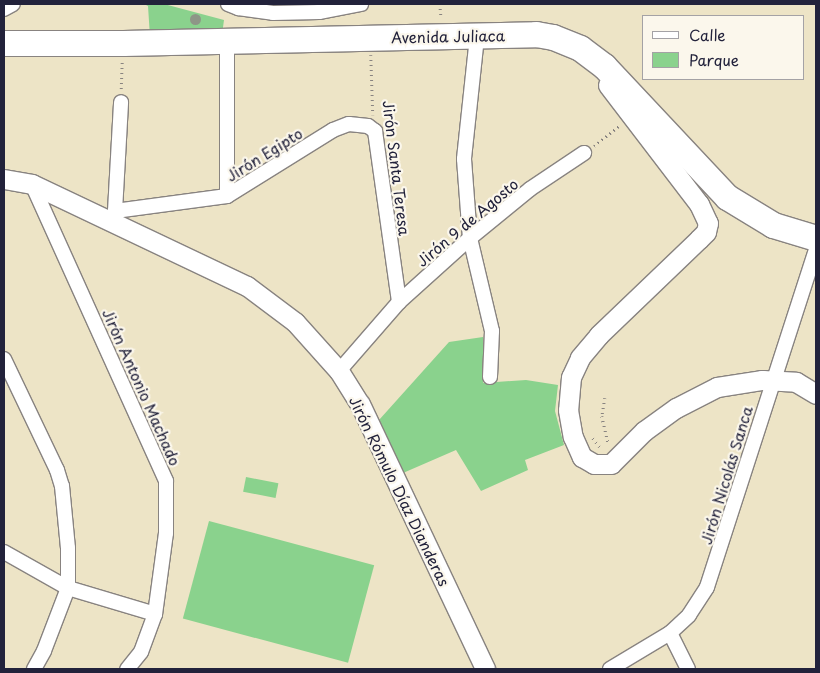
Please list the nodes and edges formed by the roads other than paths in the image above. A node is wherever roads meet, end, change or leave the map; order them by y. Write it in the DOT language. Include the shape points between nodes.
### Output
graph roads {
  1 [pos="13,4"];
  2 [pos="228,4"];
  3 [pos="361,4"];
  4 [pos="4,9"];
  5 [pos="477,37"];
  6 [pos="227,40"];
  7 [pos="4,42"];
  8 [pos="580,48"];
  9 [pos="121,102"];
  10 [pos="375,131"];
  11 [pos="584,153"];
  12 [pos="4,179"];
  13 [pos="32,184"];
  14 [pos="227,196"];
  15 [pos="113,216"];
  16 [pos="470,238"];
  17 [pos="816,238"];
  18 [pos="816,250"];
  19 [pos="399,302"];
  20 [pos="4,359"];
  21 [pos="339,371"];
  22 [pos="490,377"];
  23 [pos="8,381"];
  24 [pos="773,381"];
  25 [pos="816,394"];
  26 [pos="4,552"];
  27 [pos="68,588"];
  28 [pos="155,614"];
  29 [pos="670,634"];
  30 [pos="34,669"];
  31 [pos="127,669"];
  32 [pos="485,669"];
  33 [pos="610,669"];
  34 [pos="688,669"];
  1 -- 4 [label="street"];
  2 -- 3 [label="street" via="272,13 319,12"];
  5 -- 6 [label="highway, Avenida Juliaca"];
  5 -- 8 [label="highway, Avenida Juliaca" via="536,34"];
  5 -- 16 [label="street" via="464,158"];
  6 -- 7 [label="highway, Avenida Juliaca"];
  6 -- 14 [label="street"];
  8 -- 17 [label="highway, Avenida Juliaca" via="620,83 727,197 772,225"];
  8 -- 24 [label="street" via="699,204 708,223 699,239 599,335 580,358 571,377 568,410 578,450 587,462 602,466 611,464 644,431 695,396 717,387"];
  9 -- 15 [label="street"];
  10 -- 14 [label="street, Jirón Egipto" via="362,125 342,126"];
  10 -- 19 [label="street, Jirón Santa Teresa"];
  11 -- 16 [label="street, Jirón 9 de Agosto" via="530,189"];
  12 -- 13 [label="street, Jirón Rómulo Díaz Dianderas"];
  13 -- 15 [label="street, Jirón Rómulo Díaz Dianderas"];
  13 -- 28 [label="street, Jirón Antonio Machado" via="166,481 166,534"];
  14 -- 15 [label="street, Jirón Egipto"];
  15 -- 21 [label="street, Jirón Rómulo Díaz Dianderas" via="262,296 295,322"];
  16 -- 19 [label="street, Jirón 9 de Agosto"];
  16 -- 22 [label="street" via="492,331"];
  18 -- 24 [label="street, Jirón Nicolás Sanca"];
  19 -- 21 [label="street, Jirón 9 de Agosto"];
  20 -- 23 [label="street"];
  21 -- 32 [label="street, Jirón Rómulo Díaz Dianderas" via="360,404"];
  23 -- 27 [label="street" via="50,453 62,486"];
  24 -- 25 [label="street" via="796,382"];
  24 -- 29 [label="street, Jirón Nicolás Sanca" via="707,587 690,615"];
  26 -- 27 [label="street"];
  27 -- 28 [label="street"];
  27 -- 30 [label="street"];
  28 -- 31 [label="street, Jirón Antonio Machado" via="141,652"];
  29 -- 33 [label="street, Jirón Nicolás Sanca"];
  29 -- 34 [label="street"];
}
